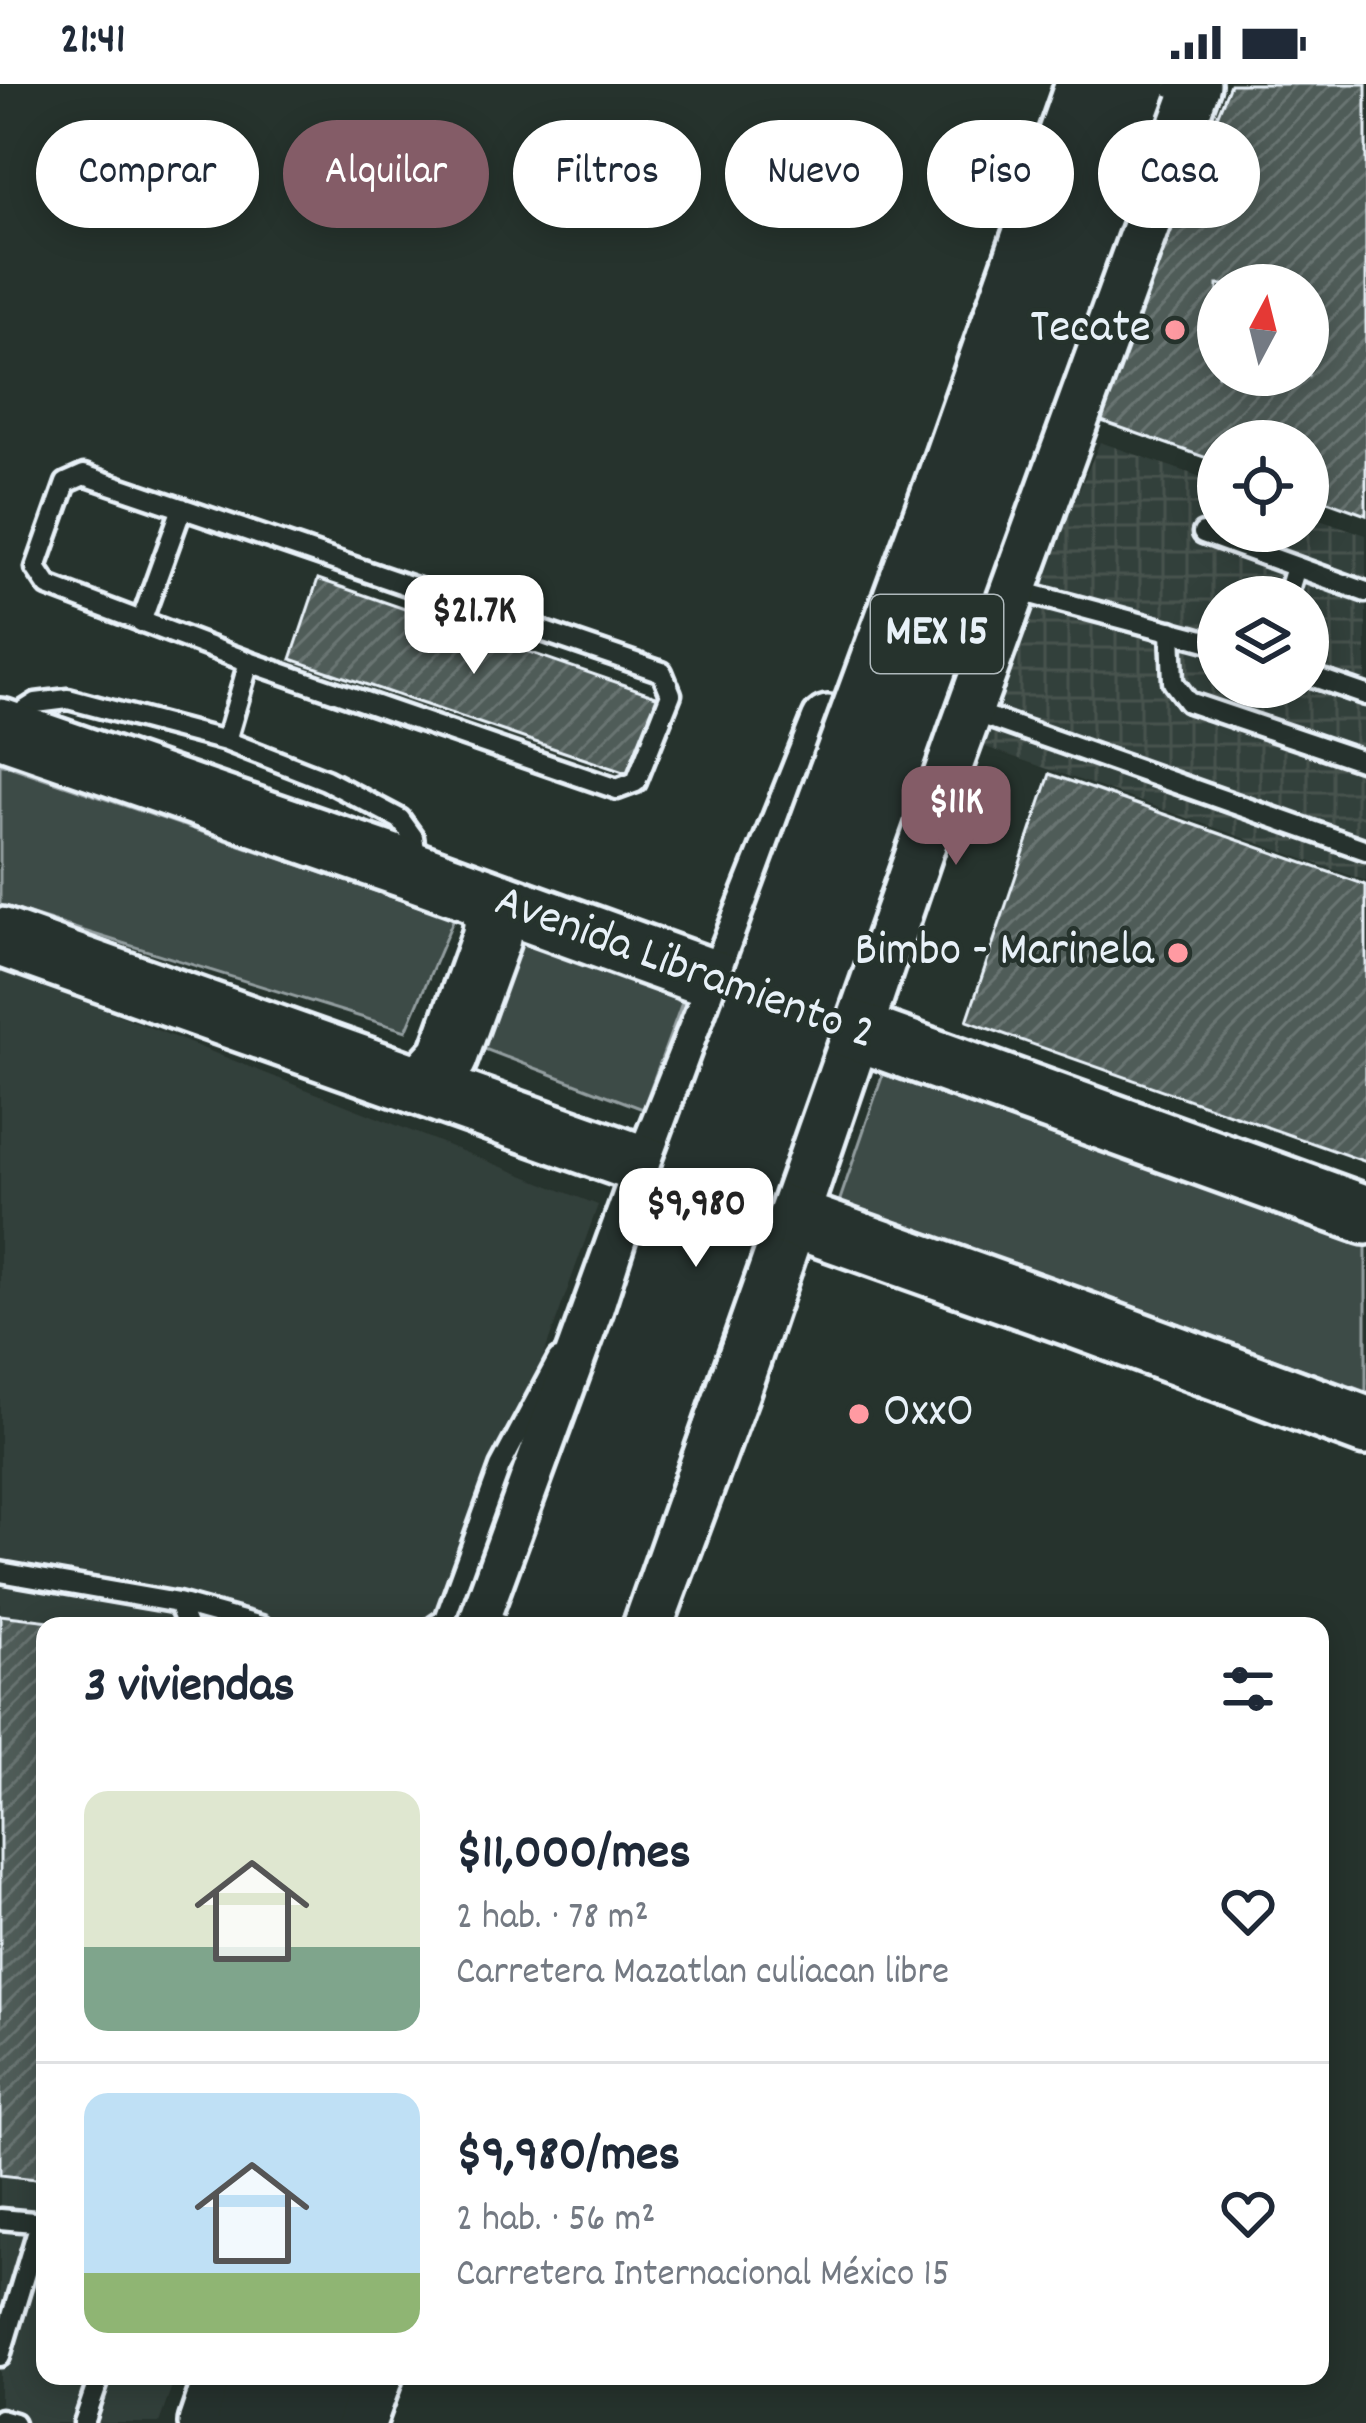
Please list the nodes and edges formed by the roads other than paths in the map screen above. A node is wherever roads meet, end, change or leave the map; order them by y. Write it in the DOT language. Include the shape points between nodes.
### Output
graph roads {
  1 [pos="1060,84"];
  2 [pos="1087,84"];
  3 [pos="1137,84"];
  4 [pos="1194,84"];
  5 [pos="182,508"];
  6 [pos="1255,552"];
  7 [pos="1296,567"];
  8 [pos="1293,576"];
  9 [pos="1012,589"];
  10 [pos="1366,592"];
  11 [pos="142,622"];
  12 [pos="1171,631"];
  13 [pos="1197,638"];
  14 [pos="249,662"];
  15 [pos="1329,682"];
  16 [pos="1366,695"];
  17 [pos="968,710"];
  18 [pos="0,727"];
  19 [pos="226,741"];
  20 [pos="1366,762"];
  21 [pos="1366,850"];
  22 [pos="419,873"];
  23 [pos="487,898"];
  24 [pos="0,937"];
  25 [pos="724,983"];
  26 [pos="853,1031"];
  27 [pos="422,1085"];
  28 [pos="718,1186"];
  29 [pos="1366,1215"];
  30 [pos="607,1285"];
  31 [pos="585,1346"];
  32 [pos="732,1394"];
  33 [pos="1366,1426"];
  34 [pos="0,1572"];
  35 [pos="178,1603"];
  36 [pos="183,1617"];
  37 [pos="199,1617"];
  38 [pos="229,1617"];
  39 [pos="446,1617"];
  40 [pos="487,1617"];
  41 [pos="537,1617"];
  42 [pos="589,1617"];
  43 [pos="649,1617"];
  44 [pos="0,2218"];
  45 [pos="36,2222"];
  46 [pos="36,2242"];
  47 [pos="0,2356"];
  48 [pos="97,2385"];
  49 [pos="217,2385"];
  50 [pos="260,2385"];
  51 [pos="318,2385"];
  52 [pos="373,2385"];
  53 [pos="0,2419"];
  54 [pos="14,2423"];
  55 [pos="84,2423"];
  56 [pos="205,2423"];
  57 [pos="247,2423"];
  58 [pos="305,2423"];
  59 [pos="359,2423"];
  1 -- 25 [label="main road" via="899,533"];
  2 -- 28 [label="highway, MEX 15, bridge" via="948,479"];
  3 -- 28 [label="highway, MEX 15, bridge"];
  4 -- 9 [label="main road"];
  5 -- 11 [label="lane"];
  5 -- 11 [label="lane" via="84,476 66,483 43,546 36,568 48,586"];
  5 -- 14 [label="lane" via="662,672 671,694 636,782 617,789"];
  6 -- 7 [label="lane"];
  7 -- 8 [label="lane"];
  7 -- 10 [label="lane"];
  9 -- 12 [label="lane"];
  9 -- 17 [label="main road"];
  11 -- 14 [label="lane"];
  12 -- 13 [label="lane"];
  12 -- 20 [label="lane" via="1173,682 1188,702"];
  14 -- 19 [label="lane"];
  15 -- 16 [label="lane"];
  17 -- 21 [label="lane"];
  17 -- 26 [label="main road"];
  18 -- 19 [label="lane" via="36,703 68,699"];
  18 -- 22 [label="main road, Avenida Libramiento 2"];
  19 -- 22 [label="lane" via="400,819 413,837"];
  22 -- 23 [label="main road, Avenida Libramiento 2"];
  23 -- 25 [label="main road, Avenida Libramiento 2"];
  23 -- 27 [label="main road" via="491,938 448,1057"];
  24 -- 27 [label="main road"];
  25 -- 26 [label="main road, Avenida Libramiento 2"];
  25 -- 28 [label="main road"];
  26 -- 28 [label="main road"];
  26 -- 29 [label="main road, Avenida Libramiento 2"];
  27 -- 28 [label="main road"];
  28 -- 30 [label="main road"];
  28 -- 32 [label="main road"];
  28 -- 33 [label="main road"];
  28 -- 41 [label="highway, MEX 15, bridge" via="644,1326"];
  28 -- 42 [label="highway, MEX 15, bridge"];
  30 -- 31 [label="main road"];
  30 -- 39 [label="lane" via="500,1467"];
  31 -- 32 [label="main road" via="644,1310 676,1309 715,1334"];
  31 -- 40 [label="main road"];
  32 -- 43 [label="main road"];
  34 -- 35 [label="lane"];
  35 -- 36 [label="lane"];
  35 -- 37 [label="lane"];
  35 -- 38 [label="lane"];
  44 -- 45 [label="lane"];
  46 -- 47 [label="lane"];
  48 -- 55 [label="lane"];
  49 -- 56 [label="main road"];
  50 -- 57 [label="highway"];
  51 -- 58 [label="highway"];
  52 -- 59 [label="main road"];
  53 -- 54 [label="lane"];
}
